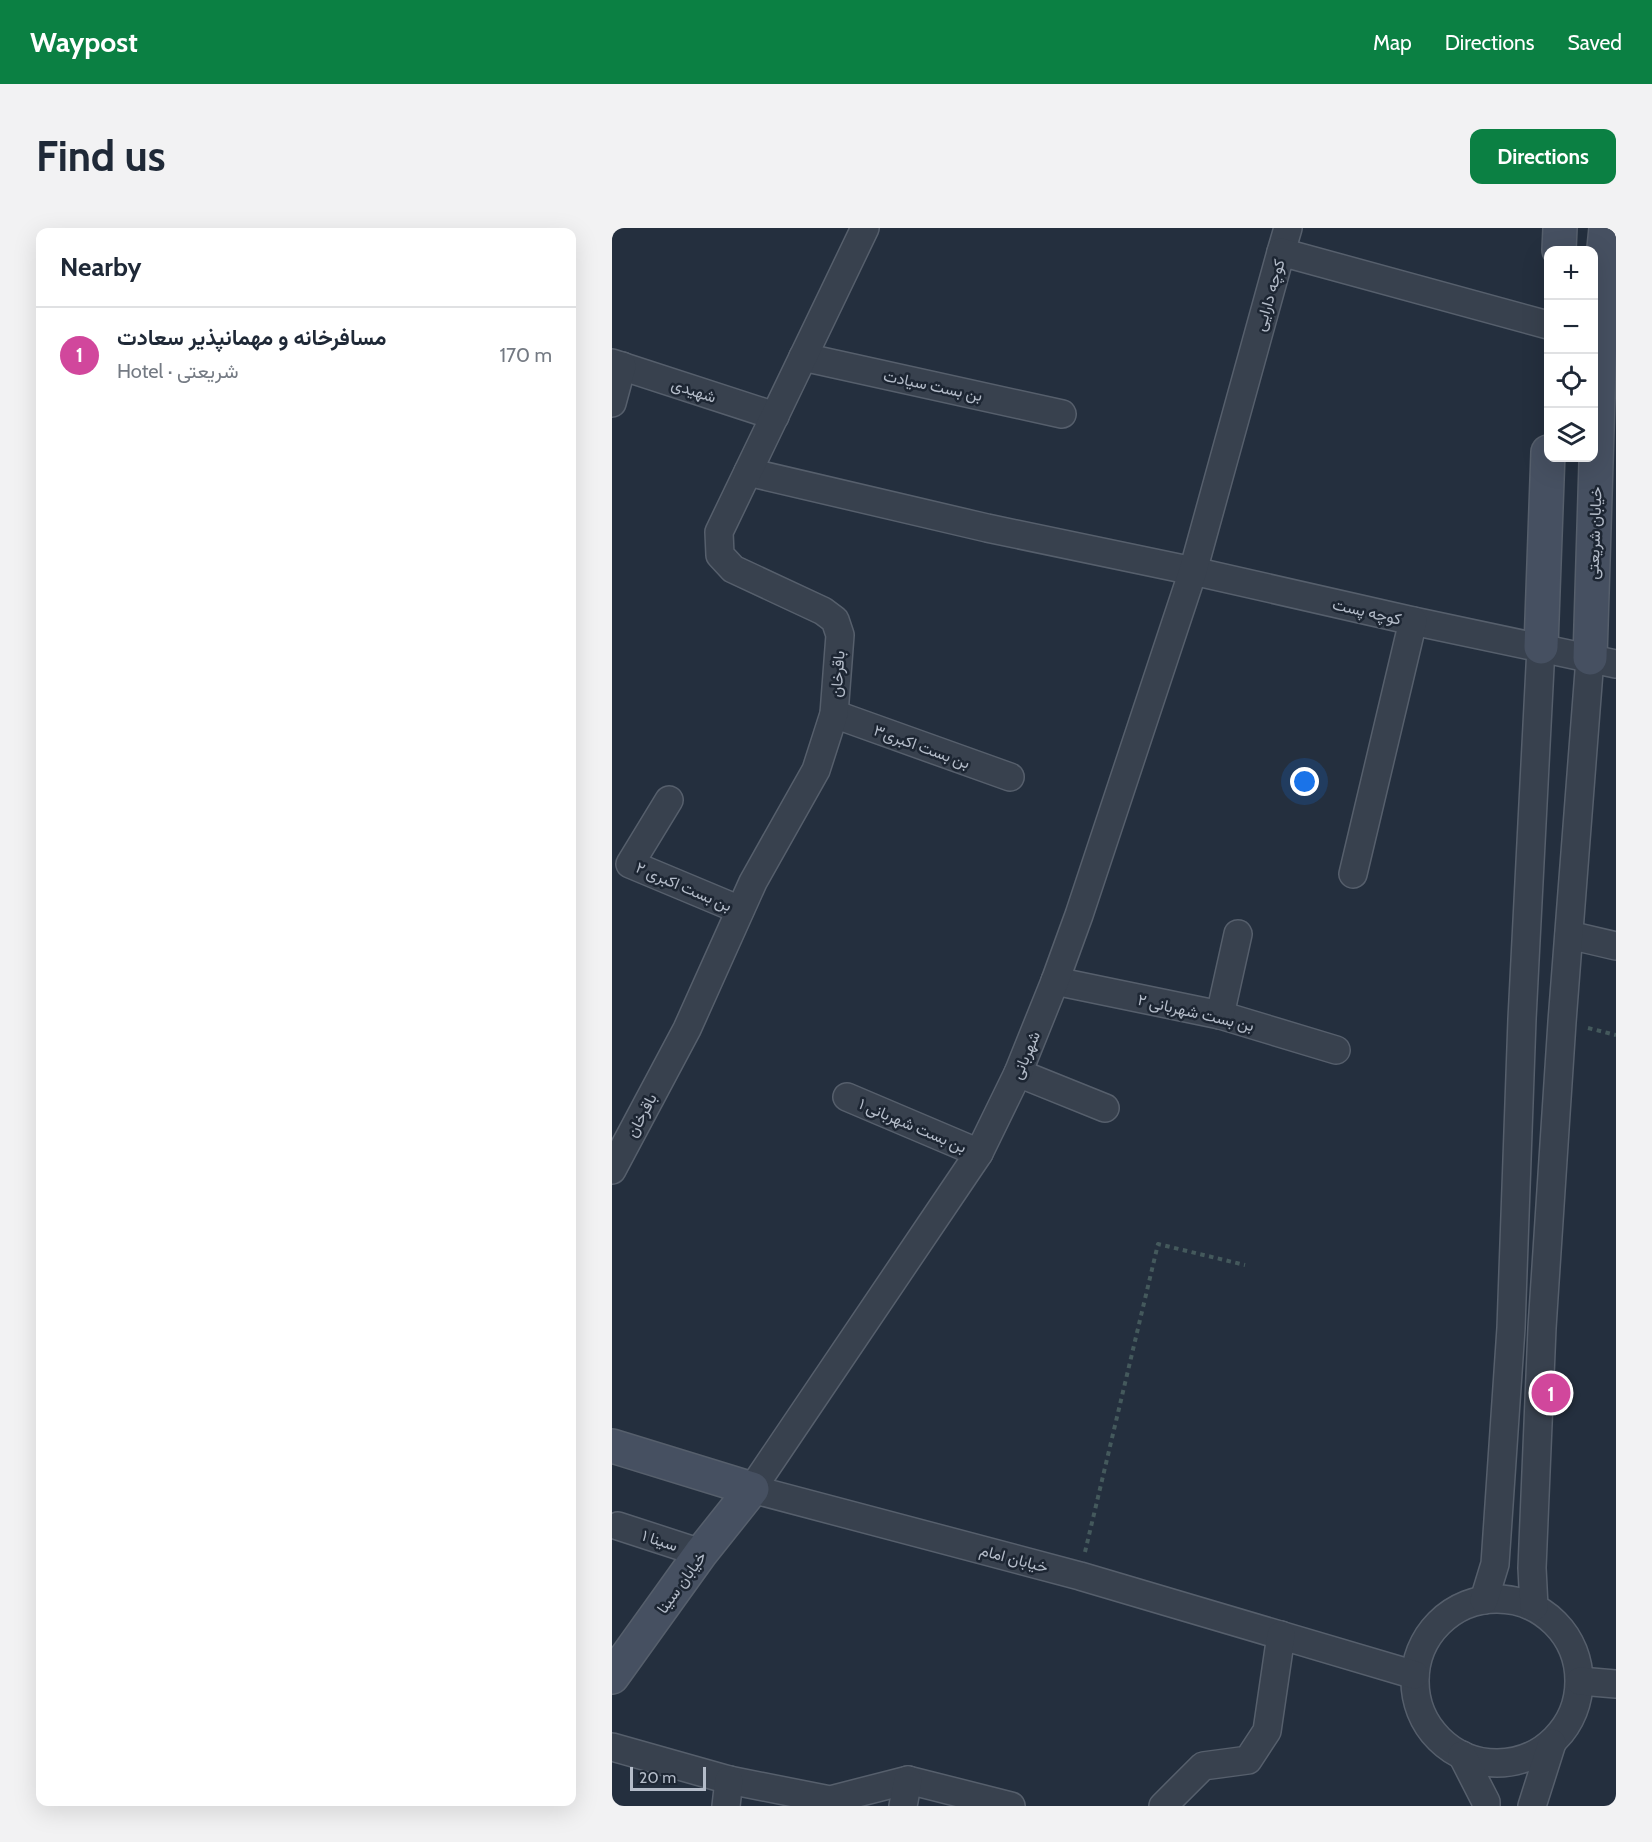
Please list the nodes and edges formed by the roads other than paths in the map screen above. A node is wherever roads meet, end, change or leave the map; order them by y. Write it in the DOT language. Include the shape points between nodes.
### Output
graph roads {
  1 [pos="864,228"];
  2 [pos="1560,228"];
  3 [pos="1606,228"];
  4 [pos="1285,240"];
  5 [pos="1559,246"];
  6 [pos="1544,324"];
  7 [pos="803,357"];
  8 [pos="617,365"];
  9 [pos="612,403"];
  10 [pos="1062,414"];
  11 [pos="775,416"];
  12 [pos="1548,462"];
  13 [pos="748,472"];
  14 [pos="1192,571"];
  15 [pos="1413,621"];
  16 [pos="1541,647"];
  17 [pos="1603,661"];
  18 [pos="834,714"];
  19 [pos="1010,777"];
  20 [pos="669,800"];
  21 [pos="1353,874"];
  22 [pos="740,910"];
  23 [pos="1238,934"];
  24 [pos="1569,935"];
  25 [pos="1616,946"];
  26 [pos="1055,981"];
  27 [pos="1221,1015"];
  28 [pos="1336,1050"];
  29 [pos="1018,1073"];
  30 [pos="847,1097"];
  31 [pos="1105,1108"];
  32 [pos="979,1153"];
  33 [pos="612,1170"];
  34 [pos="612,1446"];
  35 [pos="752,1489"];
  36 [pos="618,1526"];
  37 [pos="701,1553"];
  38 [pos="1484,1600"];
  39 [pos="1534,1607"];
  40 [pos="1281,1635"];
  41 [pos="1415,1675"];
  42 [pos="612,1677"];
  43 [pos="1580,1681"];
  44 [pos="1616,1683"];
  45 [pos="1552,1743"];
  46 [pos="612,1747"];
  47 [pos="1462,1755"];
  48 [pos="728,1793"];
  49 [pos="906,1793"];
  50 [pos="1011,1806"];
  51 [pos="1163,1806"];
  52 [pos="1486,1806"];
  53 [pos="1532,1806"];
  1 -- 7 [label="street, باقرخان"];
  2 -- 5 [label="main road"];
  3 -- 17 [label="main road, خیابان شریعتی" via="1602,280"];
  4 -- 6 [label="street, کوچه دارایی"];
  4 -- 14 [label="street, کوچه دارایی"];
  7 -- 10 [label="street, بن بست سیادت"];
  7 -- 11 [label="street, باقرخان"];
  8 -- 9 [label="street"];
  8 -- 11 [label="street, شهیدی"];
  11 -- 13 [label="street, باقرخان"];
  12 -- 16 [label="main road"];
  13 -- 14 [label="street, کوچه پست"];
  13 -- 18 [label="street, باقرخان" via="719,532 720,555 733,570 835,620 840,635"];
  14 -- 15 [label="street, کوچه پست"];
  14 -- 26 [label="street, شهربانی"];
  15 -- 16 [label="street, کوچه پست"];
  15 -- 21 [label="street"];
  16 -- 17 [label="street, کوچه پست"];
  16 -- 38 [label="street" via="1511,1328 1495,1564"];
  17 -- 24 [label="street"];
  18 -- 19 [label="street, بن بست اکبری۳"];
  18 -- 22 [label="street, باقرخان" via="816,770"];
  20 -- 22 [label="street, بن بست اکبری ۲" via="630,864"];
  22 -- 33 [label="street, باقرخان" via="687,1029"];
  23 -- 27 [label="street"];
  24 -- 25 [label="street"];
  24 -- 39 [label="street" via="1542,1339 1532,1568"];
  26 -- 27 [label="street, بن بست شهربانی ۲"];
  26 -- 29 [label="street, شهربانی"];
  27 -- 28 [label="street, بن بست شهربانی ۲"];
  29 -- 31 [label="street"];
  29 -- 32 [label="street, شهربانی"];
  30 -- 32 [label="street, بن بست شهربانی ۱"];
  32 -- 35 [label="street, شهربانی"];
  34 -- 35 [label="main road, خیابان امام"];
  35 -- 37 [label="main road, خیابان سینا"];
  35 -- 40 [label="street, خیابان امام" via="1080,1576"];
  36 -- 37 [label="street, سینا ۱"];
  37 -- 42 [label="main road, خیابان سینا"];
  38 -- 39 [label="street" via="1512,1600"];
  38 -- 41 [label="street" via="1458,1608 1436,1625 1421,1648"];
  39 -- 43 [label="street" via="1553,1620 1568,1638 1577,1658"];
  40 -- 41 [label="street, خیابان امام"];
  40 -- 51 [label="street" via="1267,1731 1248,1760 1203,1767"];
  41 -- 47 [label="street" via="1417,1700 1426,1722 1441,1742"];
  43 -- 44 [label="street"];
  43 -- 45 [label="street" via="1567,1725"];
  45 -- 47 [label="street" via="1510,1762 1485,1762"];
  45 -- 53 [label="street"];
  46 -- 48 [label="street"];
  47 -- 52 [label="street"];
  48 -- 49 [label="street" via="830,1800"];
  49 -- 50 [label="street"];
}
